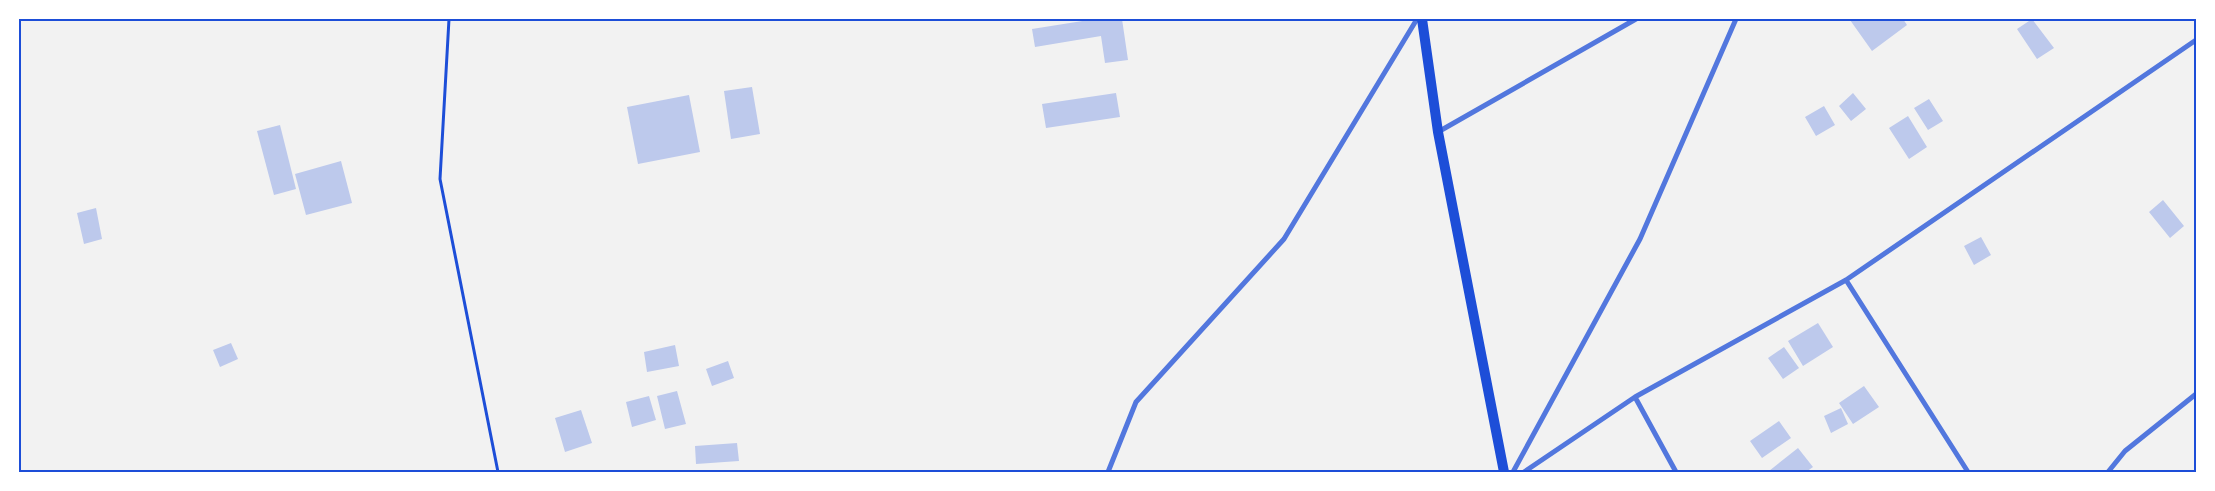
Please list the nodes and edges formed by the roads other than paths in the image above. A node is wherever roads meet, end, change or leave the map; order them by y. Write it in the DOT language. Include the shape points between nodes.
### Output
graph roads {
  1 [pos="1417,19"];
  2 [pos="1422,19"];
  3 [pos="1636,19"];
  4 [pos="1736,19"];
  5 [pos="2196,40"];
  6 [pos="1438,132"];
  7 [pos="1846,280"];
  8 [pos="2196,394"];
  9 [pos="1635,397"];
  10 [pos="1108,472"];
  11 [pos="1504,472"];
  12 [pos="1513,472"];
  13 [pos="1524,472"];
  14 [pos="1676,472"];
  15 [pos="1968,472"];
  16 [pos="2108,472"];
  1 -- 10 [label="street" via="1284,239 1136,402"];
  2 -- 6 [label="main road"];
  3 -- 6 [label="street"];
  4 -- 12 [label="street" via="1640,239"];
  5 -- 7 [label="street"];
  6 -- 11 [label="main road"];
  7 -- 9 [label="street"];
  7 -- 15 [label="street"];
  8 -- 16 [label="street" via="2125,451"];
  9 -- 13 [label="street"];
  9 -- 14 [label="street"];
}
